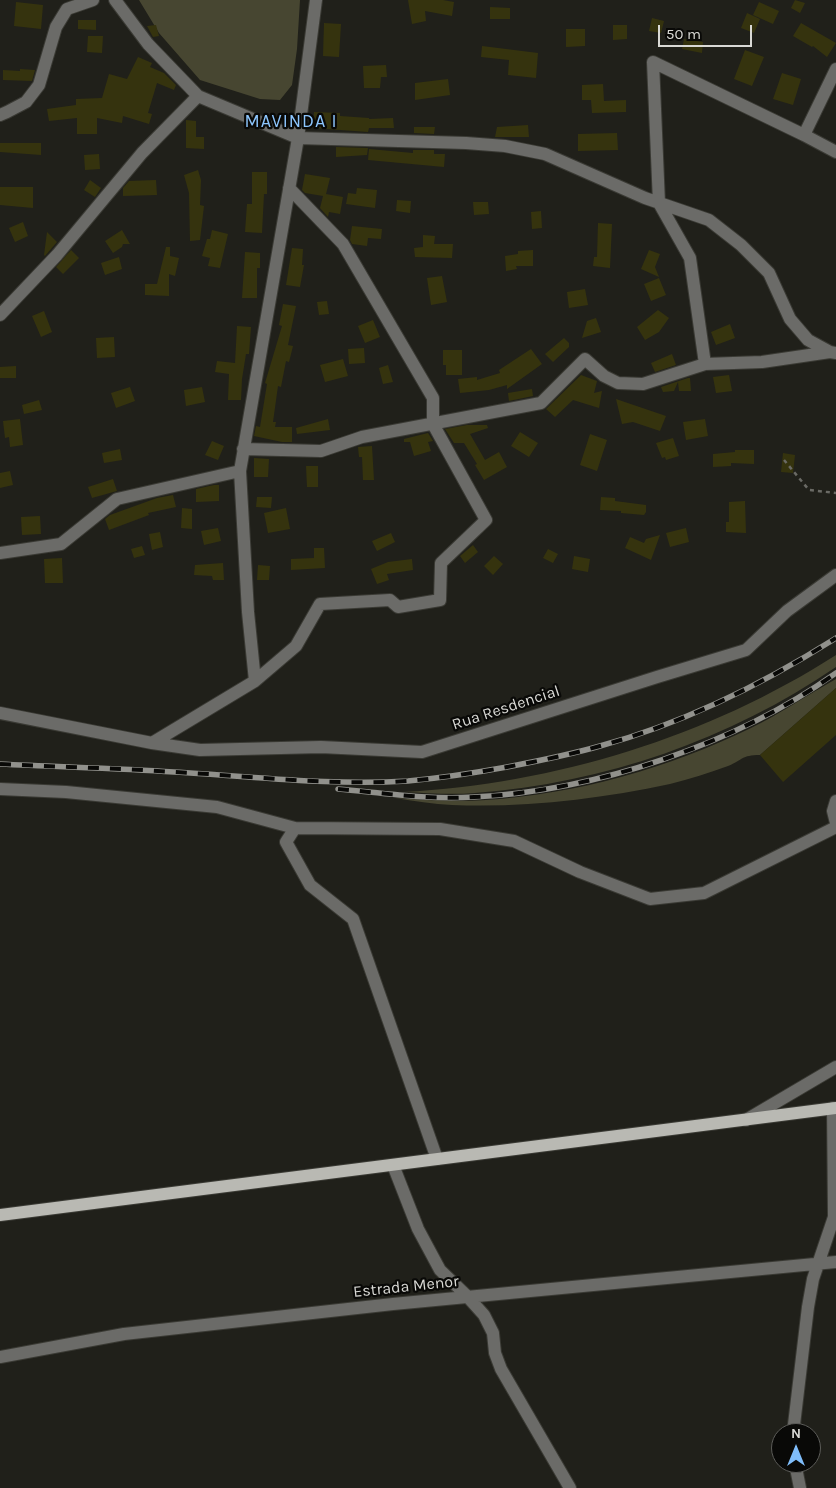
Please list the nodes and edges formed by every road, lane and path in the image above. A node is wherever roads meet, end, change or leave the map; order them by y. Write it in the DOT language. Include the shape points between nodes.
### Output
graph roads {
  1 [pos="93,0"];
  2 [pos="115,0"];
  3 [pos="316,0"];
  4 [pos="836,69"];
  5 [pos="198,96"];
  6 [pos="0,114"];
  7 [pos="804,135"];
  8 [pos="298,138"];
  9 [pos="836,152"];
  10 [pos="289,188"];
  11 [pos="659,203"];
  12 [pos="0,315"];
  13 [pos="833,352"];
  14 [pos="705,364"];
  15 [pos="432,424"];
  16 [pos="243,449"];
  17 [pos="784,460"];
  18 [pos="240,471"];
  19 [pos="836,494"];
  20 [pos="0,553"];
  21 [pos="836,575"];
  22 [pos="255,681"];
  23 [pos="0,713"];
  24 [pos="152,743"];
  25 [pos="0,789"];
  26 [pos="836,801"];
  27 [pos="836,823"];
  28 [pos="836,827"];
  29 [pos="295,828"];
  30 [pos="836,1067"];
  31 [pos="834,1108"];
  32 [pos="746,1120"];
  33 [pos="437,1159"];
  34 [pos="393,1165"];
  35 [pos="0,1215"];
  36 [pos="836,1262"];
  37 [pos="818,1264"];
  38 [pos="468,1297"];
  39 [pos="0,1357"];
  40 [pos="794,1423"];
  41 [pos="797,1473"];
  42 [pos="570,1488"];
  43 [pos="800,1488"];
  1 -- 6 [label="street" via="67,10 56,27 39,85 26,102"];
  2 -- 5 [label="street" via="148,44"];
  3 -- 8 [label="street"];
  4 -- 7 [label="street"];
  5 -- 8 [label="street"];
  5 -- 12 [label="street" via="142,153 57,255"];
  7 -- 9 [label="street"];
  7 -- 11 [label="street" via="653,62"];
  8 -- 10 [label="street"];
  8 -- 11 [label="street" via="505,146 545,154"];
  10 -- 15 [label="street" via="343,244 433,398"];
  10 -- 16 [label="street"];
  11 -- 13 [label="street" via="709,220 741,245 769,273 790,318 808,340"];
  11 -- 14 [label="street" via="690,258"];
  13 -- 14 [label="street" via="762,362"];
  14 -- 15 [label="street" via="643,384 618,384 585,359 541,403"];
  15 -- 16 [label="street" via="362,437 322,451"];
  15 -- 22 [label="street" via="486,520 441,563 440,600 398,607 390,600 320,604 296,646"];
  16 -- 18 [label="street"];
  17 -- 19 [label="path" via="809,490"];
  18 -- 20 [label="street" via="117,499 61,544"];
  18 -- 22 [label="street"];
  21 -- 24 [label="street, Rua Resdencial" via="787,611 746,650 422,752 321,747 200,750"];
  22 -- 24 [label="street"];
  23 -- 24 [label="street, Rua Resdencial"];
  25 -- 29 [label="street" via="217,807"];
  26 -- 27 [label="street" via="833,811"];
  28 -- 29 [label="street" via="704,893 650,899 580,872 514,840 440,829"];
  29 -- 33 [label="street" via="286,842 310,885 354,919"];
  30 -- 32 [label="street"];
  31 -- 32 [label="main road"];
  31 -- 37 [label="street" via="834,1217"];
  32 -- 33 [label="main road"];
  33 -- 34 [label="main road"];
  34 -- 35 [label="main road"];
  34 -- 38 [label="street" via="418,1229 440,1270"];
  36 -- 37 [label="street, Estrada Menor"];
  37 -- 38 [label="street, Estrada Menor"];
  37 -- 40 [label="street" via="808,1307"];
  38 -- 39 [label="street, Estrada Menor" via="124,1334"];
  38 -- 42 [label="street" via="484,1316 501,1369"];
  41 -- 43 [label="street"];
}
